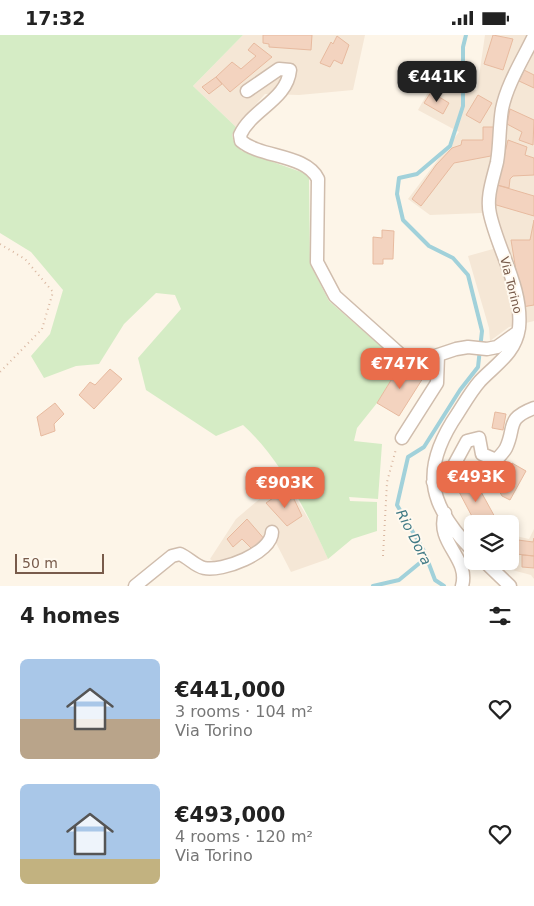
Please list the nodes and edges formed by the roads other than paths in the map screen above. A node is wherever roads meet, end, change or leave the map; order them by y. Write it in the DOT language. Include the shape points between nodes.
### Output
graph roads {
  1 [pos="534,36"];
  2 [pos="246,91"];
  3 [pos="518,332"];
  4 [pos="438,355"];
  5 [pos="534,408"];
  6 [pos="402,438"];
  7 [pos="433,482"];
  8 [pos="444,513"];
  9 [pos="272,532"];
  10 [pos="464,539"];
  11 [pos="493,570"];
  12 [pos="135,586"];
  13 [pos="462,586"];
  14 [pos="510,586"];
  1 -- 3 [label="street, Via Torino" via="502,109 499,148 488,205 511,276 520,319"];
  2 -- 4 [label="street" via="279,69 290,70 286,86 249,121 240,135 241,141 307,166 315,173 318,179 317,262 335,296 401,355 423,359"];
  3 -- 4 [label="street" via="497,347 468,347"];
  3 -- 7 [label="street, Via Torino" via="507,357 479,382 445,431 436,453"];
  4 -- 6 [label="street" via="437,383"];
  5 -- 7 [label="street" via="520,413 510,428 506,448 496,461 482,454 479,439 467,441 448,476 441,483"];
  7 -- 8 [label="street, Via Torino"];
  8 -- 10 [label="street, Via Torino"];
  8 -- 13 [label="street, Via Torino" via="442,531 460,564 464,576"];
  9 -- 12 [label="street" via="267,544 230,567 205,568 180,554 172,556"];
  11 -- 14 [label="street"];
}
